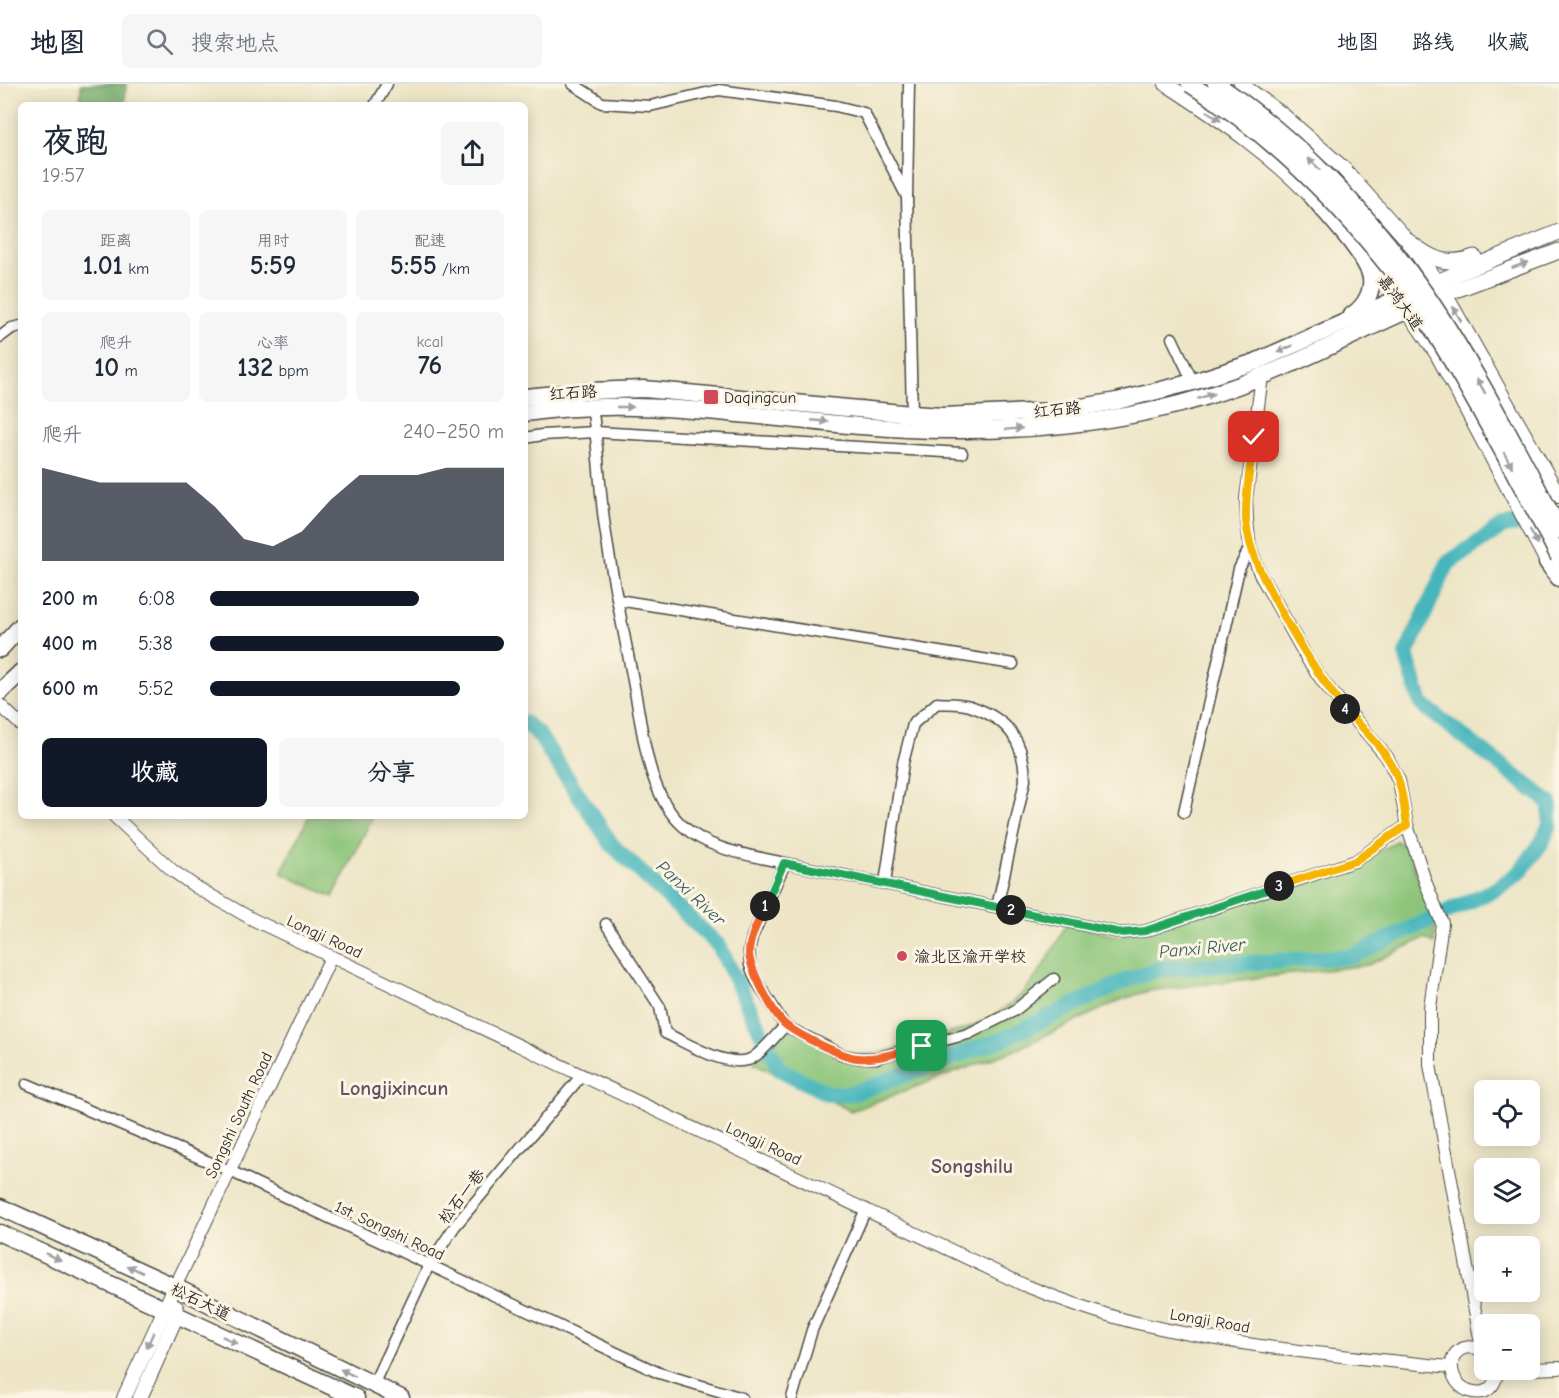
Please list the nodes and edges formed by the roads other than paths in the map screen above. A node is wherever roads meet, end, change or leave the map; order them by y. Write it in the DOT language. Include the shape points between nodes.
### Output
graph roads {
  1 [pos="387,84"];
  2 [pos="573,84"];
  3 [pos="909,84"];
  4 [pos="1166,84"];
  5 [pos="1190,84"];
  6 [pos="1216,84"];
  7 [pos="1241,84"];
  8 [pos="377,102"];
  9 [pos="1312,196"];
  10 [pos="907,197"];
  11 [pos="1393,223"];
  12 [pos="1555,233"];
  13 [pos="1409,242"];
  14 [pos="1361,250"];
  15 [pos="1559,251"];
  16 [pos="1441,287"];
  17 [pos="1403,304"];
  18 [pos="1338,325"];
  19 [pos="18,327"];
  20 [pos="0,337"];
  21 [pos="1172,338"];
  22 [pos="1262,376"];
  23 [pos="1192,382"];
  24 [pos="528,397"];
  25 [pos="592,407"];
  26 [pos="528,413"];
  27 [pos="912,414"];
  28 [pos="596,432"];
  29 [pos="528,438"];
  30 [pos="962,453"];
  31 [pos="1559,496"];
  32 [pos="1559,530"];
  33 [pos="1250,547"];
  34 [pos="1553,560"];
  35 [pos="1559,578"];
  36 [pos="1559,584"];
  37 [pos="618,600"];
  38 [pos="18,629"];
  39 [pos="0,648"];
  40 [pos="1014,664"];
  41 [pos="18,675"];
  42 [pos="0,692"];
  43 [pos="0,705"];
  44 [pos="18,722"];
  45 [pos="1184,812"];
  46 [pos="117,819"];
  47 [pos="1407,825"];
  48 [pos="784,863"];
  49 [pos="885,883"];
  50 [pos="997,908"];
  51 [pos="606,924"];
  52 [pos="331,957"];
  53 [pos="1054,979"];
  54 [pos="781,1029"];
  55 [pos="582,1075"];
  56 [pos="27,1084"];
  57 [pos="230,1171"];
  58 [pos="0,1206"];
  59 [pos="866,1209"];
  60 [pos="0,1233"];
  61 [pos="429,1265"];
  62 [pos="174,1287"];
  63 [pos="171,1312"];
  64 [pos="1477,1314"];
  65 [pos="1474,1349"];
  66 [pos="1451,1367"];
  67 [pos="1559,1368"];
  68 [pos="1540,1369"];
  69 [pos="1496,1380"];
  70 [pos="373,1384"];
  71 [pos="1488,1394"];
  72 [pos="124,1398"];
  73 [pos="140,1398"];
  74 [pos="356,1398"];
  75 [pos="401,1398"];
  76 [pos="742,1398"];
  77 [pos="792,1398"];
  1 -- 8 [label="street"];
  2 -- 10 [label="street" via="602,103 650,106 719,90 864,112"];
  3 -- 10 [label="street"];
  4 -- 9 [label="main road, 嘉鸿大道, one-way" via="1259,149"];
  5 -- 34 [label="highway, 嘉鸿大道, one-way, bridge" via="1267,141 1323,190 1412,298 1513,467"];
  32 -- 6 [label="highway, 嘉鸿大道, one-way, bridge" via="1513,441 1424,291 1332,181 1278,130"];
  7 -- 11 [label="main road" via="1342,167"];
  9 -- 14 [label="main road, 嘉鸿大道"];
  9 -- 18 [label="highway" via="1370,272 1372,283 1366,303"];
  10 -- 27 [label="street"];
  11 -- 13 [label="main road"];
  11 -- 14 [label="main road" via="1396,240 1388,253 1375,257"];
  12 -- 13 [label="main road" via="1455,262 1437,260"];
  12 -- 16 [label="main road, 红石路"];
  13 -- 16 [label="main road"];
  14 -- 17 [label="main road, 嘉鸿大道"];
  16 -- 15 [label="main road, 红石路, one-way"];
  16 -- 17 [label="highway, 红石路"];
  31 -- 16 [label="main road, one-way"];
  17 -- 18 [label="highway, 红石路"];
  17 -- 22 [label="highway, 红石路"];
  17 -- 34 [label="main road, 嘉鸿大道, one-way" via="1437,354 1501,475"];
  18 -- 23 [label="highway, 红石路, one-way" via="1255,362"];
  19 -- 20 [label="street"];
  21 -- 23 [label="street"];
  25 -- 22 [label="highway, 红石路, one-way" via="648,407 944,430 997,430 1120,417 1201,398"];
  22 -- 33 [label="street" via="1246,499"];
  23 -- 27 [label="highway, 红石路" via="1057,411"];
  24 -- 27 [label="highway, 红石路" via="644,389"];
  25 -- 26 [label="highway, 红石路"];
  25 -- 28 [label="street"];
  28 -- 29 [label="street"];
  28 -- 30 [label="street"];
  28 -- 37 [label="street" via="605,532"];
  33 -- 45 [label="street" via="1239,569"];
  33 -- 47 [label="street" via="1260,574 1308,660 1394,768"];
  34 -- 35 [label="highway"];
  34 -- 36 [label="main road, 嘉鸿大道"];
  37 -- 40 [label="street"];
  37 -- 48 [label="street" via="650,770 667,807 682,826 702,840"];
  38 -- 39 [label="highway"];
  41 -- 42 [label="highway"];
  43 -- 44 [label="street"];
  46 -- 52 [label="street, Longji Road" via="196,887"];
  47 -- 50 [label="street" via="1355,861 1145,931 1121,933"];
  47 -- 64 [label="street" via="1442,923 1430,1007 1430,1065"];
  48 -- 49 [label="street"];
  48 -- 54 [label="street" via="749,951 756,980"];
  49 -- 50 [label="street"];
  49 -- 50 [label="street" via="903,763 913,724 937,703 968,706 997,720 1013,735 1025,762 1025,780"];
  51 -- 54 [label="street" via="660,1007 665,1033 725,1061 748,1060"];
  52 -- 55 [label="street, Longji Road"];
  52 -- 57 [label="street, Songshi South Road"];
  53 -- 54 [label="street" via="1014,1011 968,1034 876,1058 843,1055"];
  55 -- 59 [label="street, Longji Road"];
  55 -- 61 [label="street, 松石一巷" via="455,1226"];
  56 -- 57 [label="street, 1st. Songshi Road"];
  57 -- 61 [label="street, 1st. Songshi Road"];
  57 -- 62 [label="street, Songshi South Road"];
  62 -- 58 [label="highway, 松石大道, one-way"];
  59 -- 66 [label="street, Longji Road" via="1024,1285 1079,1307 1145,1325 1281,1348"];
  59 -- 77 [label="street" via="812,1330"];
  60 -- 63 [label="highway, 松石大道, one-way"];
  61 -- 70 [label="street, 松石一巷"];
  61 -- 76 [label="street, 1st. Songshi Road" via="659,1373"];
  62 -- 63 [label="main road"];
  70 -- 62 [label="highway, 松石大道, one-way"];
  63 -- 72 [label="main road, one-way"];
  63 -- 73 [label="main road"];
  63 -- 74 [label="highway, 松石大道, one-way"];
  65 -- 66 [label="street" via="1462,1351"];
  66 -- 71 [label="street" via="1453,1383 1465,1393"];
  67 -- 68 [label="street"];
  69 -- 71 [label="street"];
  70 -- 75 [label="highway, 松石大道"];
}
